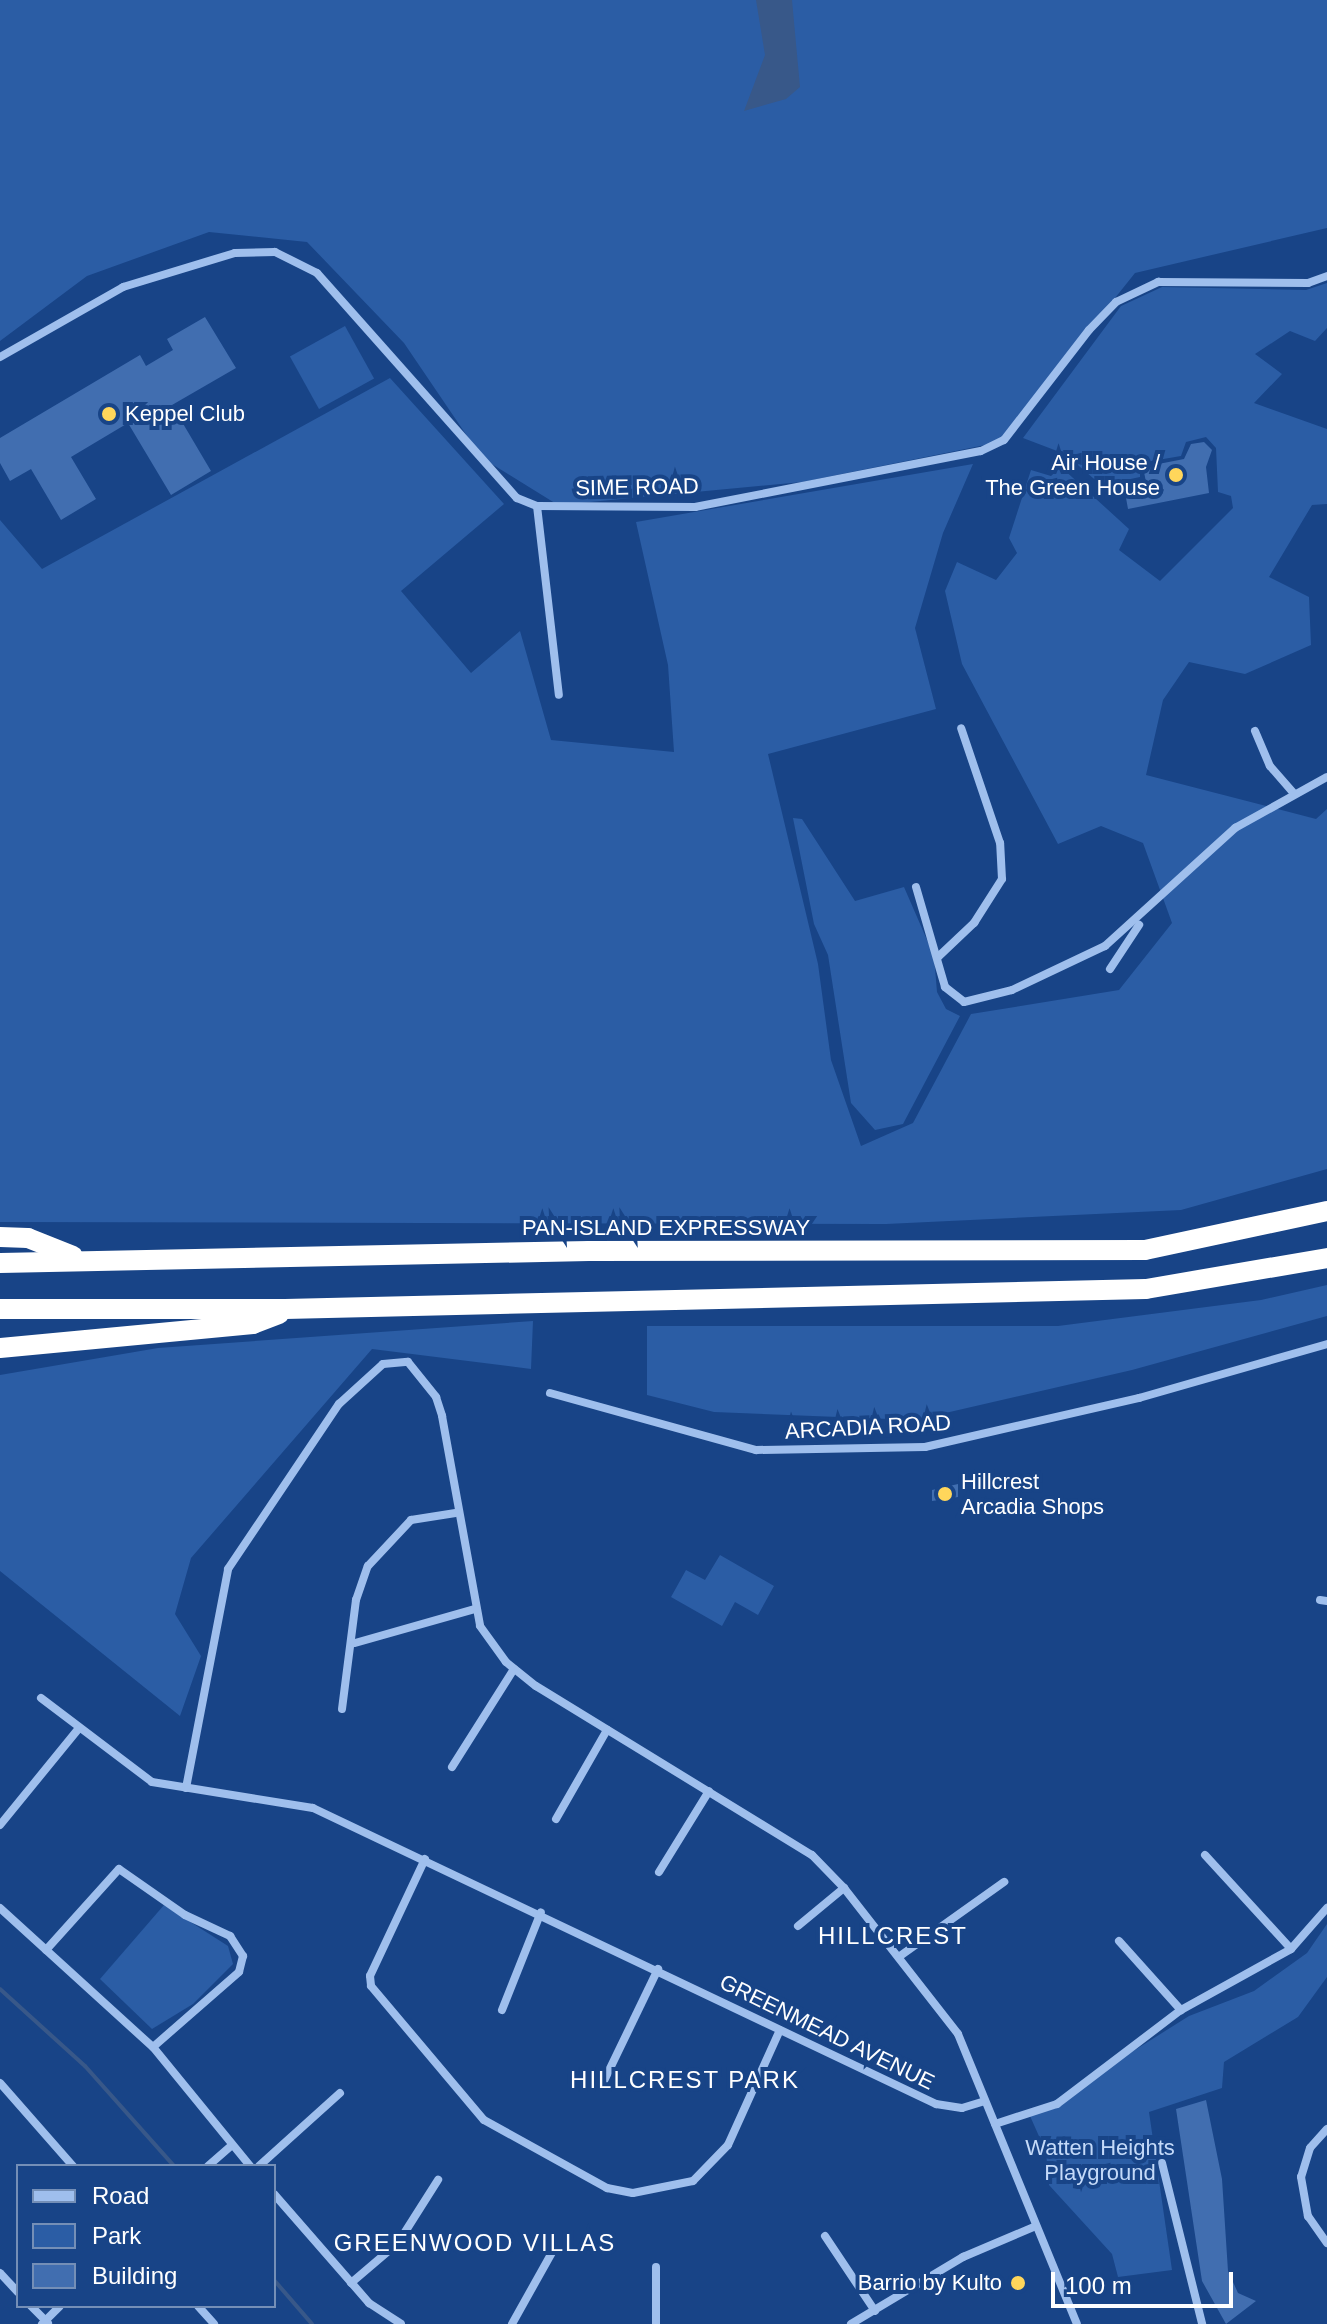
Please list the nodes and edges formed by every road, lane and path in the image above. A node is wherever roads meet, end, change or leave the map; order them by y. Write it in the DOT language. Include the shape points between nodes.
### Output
graph roads {
  1 [pos="1327,276"];
  2 [pos="0,357"];
  3 [pos="537,506"];
  4 [pos="559,695"];
  5 [pos="961,728"];
  6 [pos="1255,731"];
  7 [pos="1327,777"];
  8 [pos="1294,794"];
  9 [pos="916,887"];
  10 [pos="1149,912"];
  11 [pos="938,957"];
  12 [pos="1110,969"];
  13 [pos="1327,1211"];
  14 [pos="0,1237"];
  15 [pos="1327,1258"];
  16 [pos="83,1260"];
  17 [pos="0,1263"];
  18 [pos="0,1309"];
  19 [pos="285,1309"];
  20 [pos="1327,1344"];
  21 [pos="0,1348"];
  22 [pos="550,1393"];
  23 [pos="455,1513"];
  24 [pos="475,1609"];
  25 [pos="355,1643"];
  26 [pos="514,1669"];
  27 [pos="41,1698"];
  28 [pos="342,1709"];
  29 [pos="79,1728"];
  30 [pos="607,1730"];
  31 [pos="452,1767"];
  32 [pos="186,1788"];
  33 [pos="709,1791"];
  34 [pos="556,1819"];
  35 [pos="0,1825"];
  36 [pos="1205,1855"];
  37 [pos="425,1859"];
  38 [pos="659,1872"];
  39 [pos="1004,1882"];
  40 [pos="844,1888"];
  41 [pos="0,1908"];
  42 [pos="1327,1908"];
  43 [pos="541,1912"];
  44 [pos="798,1926"];
  45 [pos="1119,1941"];
  46 [pos="1291,1949"];
  47 [pos="46,1950"];
  48 [pos="900,1956"];
  49 [pos="658,1969"];
  50 [pos="502,2010"];
  51 [pos="1181,2010"];
  52 [pos="780,2030"];
  53 [pos="153,2047"];
  54 [pos="0,2083"];
  55 [pos="602,2085"];
  56 [pos="340,2093"];
  57 [pos="985,2101"];
  58 [pos="995,2124"];
  59 [pos="1327,2129"];
  60 [pos="231,2146"];
  61 [pos="1162,2163"];
  62 [pos="71,2164"];
  63 [pos="210,2164"];
  64 [pos="248,2164"];
  65 [pos="261,2164"];
  66 [pos="438,2180"];
  67 [pos="276,2196"];
  68 [pos="1036,2226"];
  69 [pos="825,2236"];
  70 [pos="1327,2243"];
  71 [pos="554,2249"];
  72 [pos="656,2267"];
  73 [pos="0,2273"];
  74 [pos="351,2283"];
  75 [pos="16,2290"];
  76 [pos="58,2308"];
  77 [pos="200,2308"];
  78 [pos="875,2311"];
  79 [pos="45,2323"];
  80 [pos="214,2324"];
  81 [pos="401,2324"];
  82 [pos="512,2324"];
  83 [pos="656,2324"];
  84 [pos="851,2324"];
  85 [pos="1077,2324"];
  86 [pos="1202,2324"];
  1 -- 3 [label="street, SIME ROAD" via="1308,283 1177,280 1140,289 1089,330 1023,423 981,451 695,507"];
  2 -- 3 [label="street" via="123,287 235,253 275,252 317,273 473,454 517,498"];
  3 -- 4 [label="street"];
  5 -- 11 [label="street" via="1000,843 1002,879 974,923"];
  6 -- 8 [label="street" via="1270,766"];
  7 -- 8 [label="street"];
  8 -- 10 [label="street" via="1235,828"];
  9 -- 11 [label="street"];
  10 -- 11 [label="street" via="1105,946 1066,966 964,1002 945,987"];
  10 -- 12 [label="street"];
  13 -- 16 [label="highway, PAN-ISLAND EXPRESSWAY" via="1145,1250"];
  14 -- 16 [label="highway" via="28,1238"];
  15 -- 19 [label="highway" via="1146,1289"];
  16 -- 17 [label="highway, PAN-ISLAND EXPRESSWAY"];
  18 -- 19 [label="highway"];
  19 -- 21 [label="highway" via="253,1324"];
  20 -- 22 [label="street, ARCADIA ROAD" via="1139,1398 925,1447 756,1450"];
  23 -- 24 [label="street"];
  23 -- 25 [label="street" via="411,1520 368,1566 356,1600"];
  23 -- 32 [label="street" via="436,1397 403,1360 373,1371 339,1404 228,1569"];
  24 -- 25 [label="street"];
  24 -- 26 [label="street" via="480,1626"];
  25 -- 28 [label="street"];
  26 -- 30 [label="street"];
  26 -- 31 [label="street"];
  27 -- 29 [label="street, GREENMEAD AVENUE"];
  29 -- 32 [label="street, GREENMEAD AVENUE" via="141,1777"];
  29 -- 35 [label="street"];
  30 -- 33 [label="street"];
  30 -- 34 [label="street"];
  32 -- 37 [label="street, GREENMEAD AVENUE" via="313,1808"];
  33 -- 38 [label="street"];
  33 -- 40 [label="street" via="812,1855"];
  36 -- 46 [label="street"];
  37 -- 43 [label="street, GREENMEAD AVENUE"];
  37 -- 52 [label="street" via="370,1976 371,1986 484,2120 607,2188 633,2193 693,2181 728,2145"];
  39 -- 48 [label="street"];
  40 -- 44 [label="street"];
  40 -- 48 [label="street"];
  41 -- 47 [label="street"];
  42 -- 46 [label="street"];
  43 -- 49 [label="street, GREENMEAD AVENUE"];
  43 -- 50 [label="street"];
  45 -- 51 [label="street"];
  46 -- 51 [label="street"];
  47 -- 53 [label="street"];
  47 -- 53 [label="street" via="119,1869 185,1915 230,1936 243,1956 239,1972"];
  48 -- 57 [label="street" via="949,2018"];
  49 -- 52 [label="street, GREENMEAD AVENUE"];
  49 -- 55 [label="street"];
  51 -- 58 [label="street" via="1043,2113"];
  52 -- 57 [label="street, GREENMEAD AVENUE" via="936,2104 962,2108"];
  53 -- 60 [label="street"];
  54 -- 62 [label="street"];
  56 -- 65 [label="street"];
  57 -- 58 [label="street"];
  58 -- 68 [label="street"];
  59 -- 70 [label="street" via="1310,2148 1301,2177 1308,2216"];
  60 -- 63 [label="street"];
  60 -- 64 [label="street"];
  61 -- 86 [label="street"];
  66 -- 74 [label="street" via="398,2243"];
  67 -- 74 [label="street"];
  68 -- 78 [label="street" via="963,2257"];
  68 -- 85 [label="street"];
  69 -- 78 [label="street"];
  71 -- 82 [label="street"];
  72 -- 83 [label="street"];
  73 -- 75 [label="street"];
  74 -- 81 [label="street"];
  76 -- 79 [label="street"];
  77 -- 80 [label="street"];
  78 -- 84 [label="street"];
}
